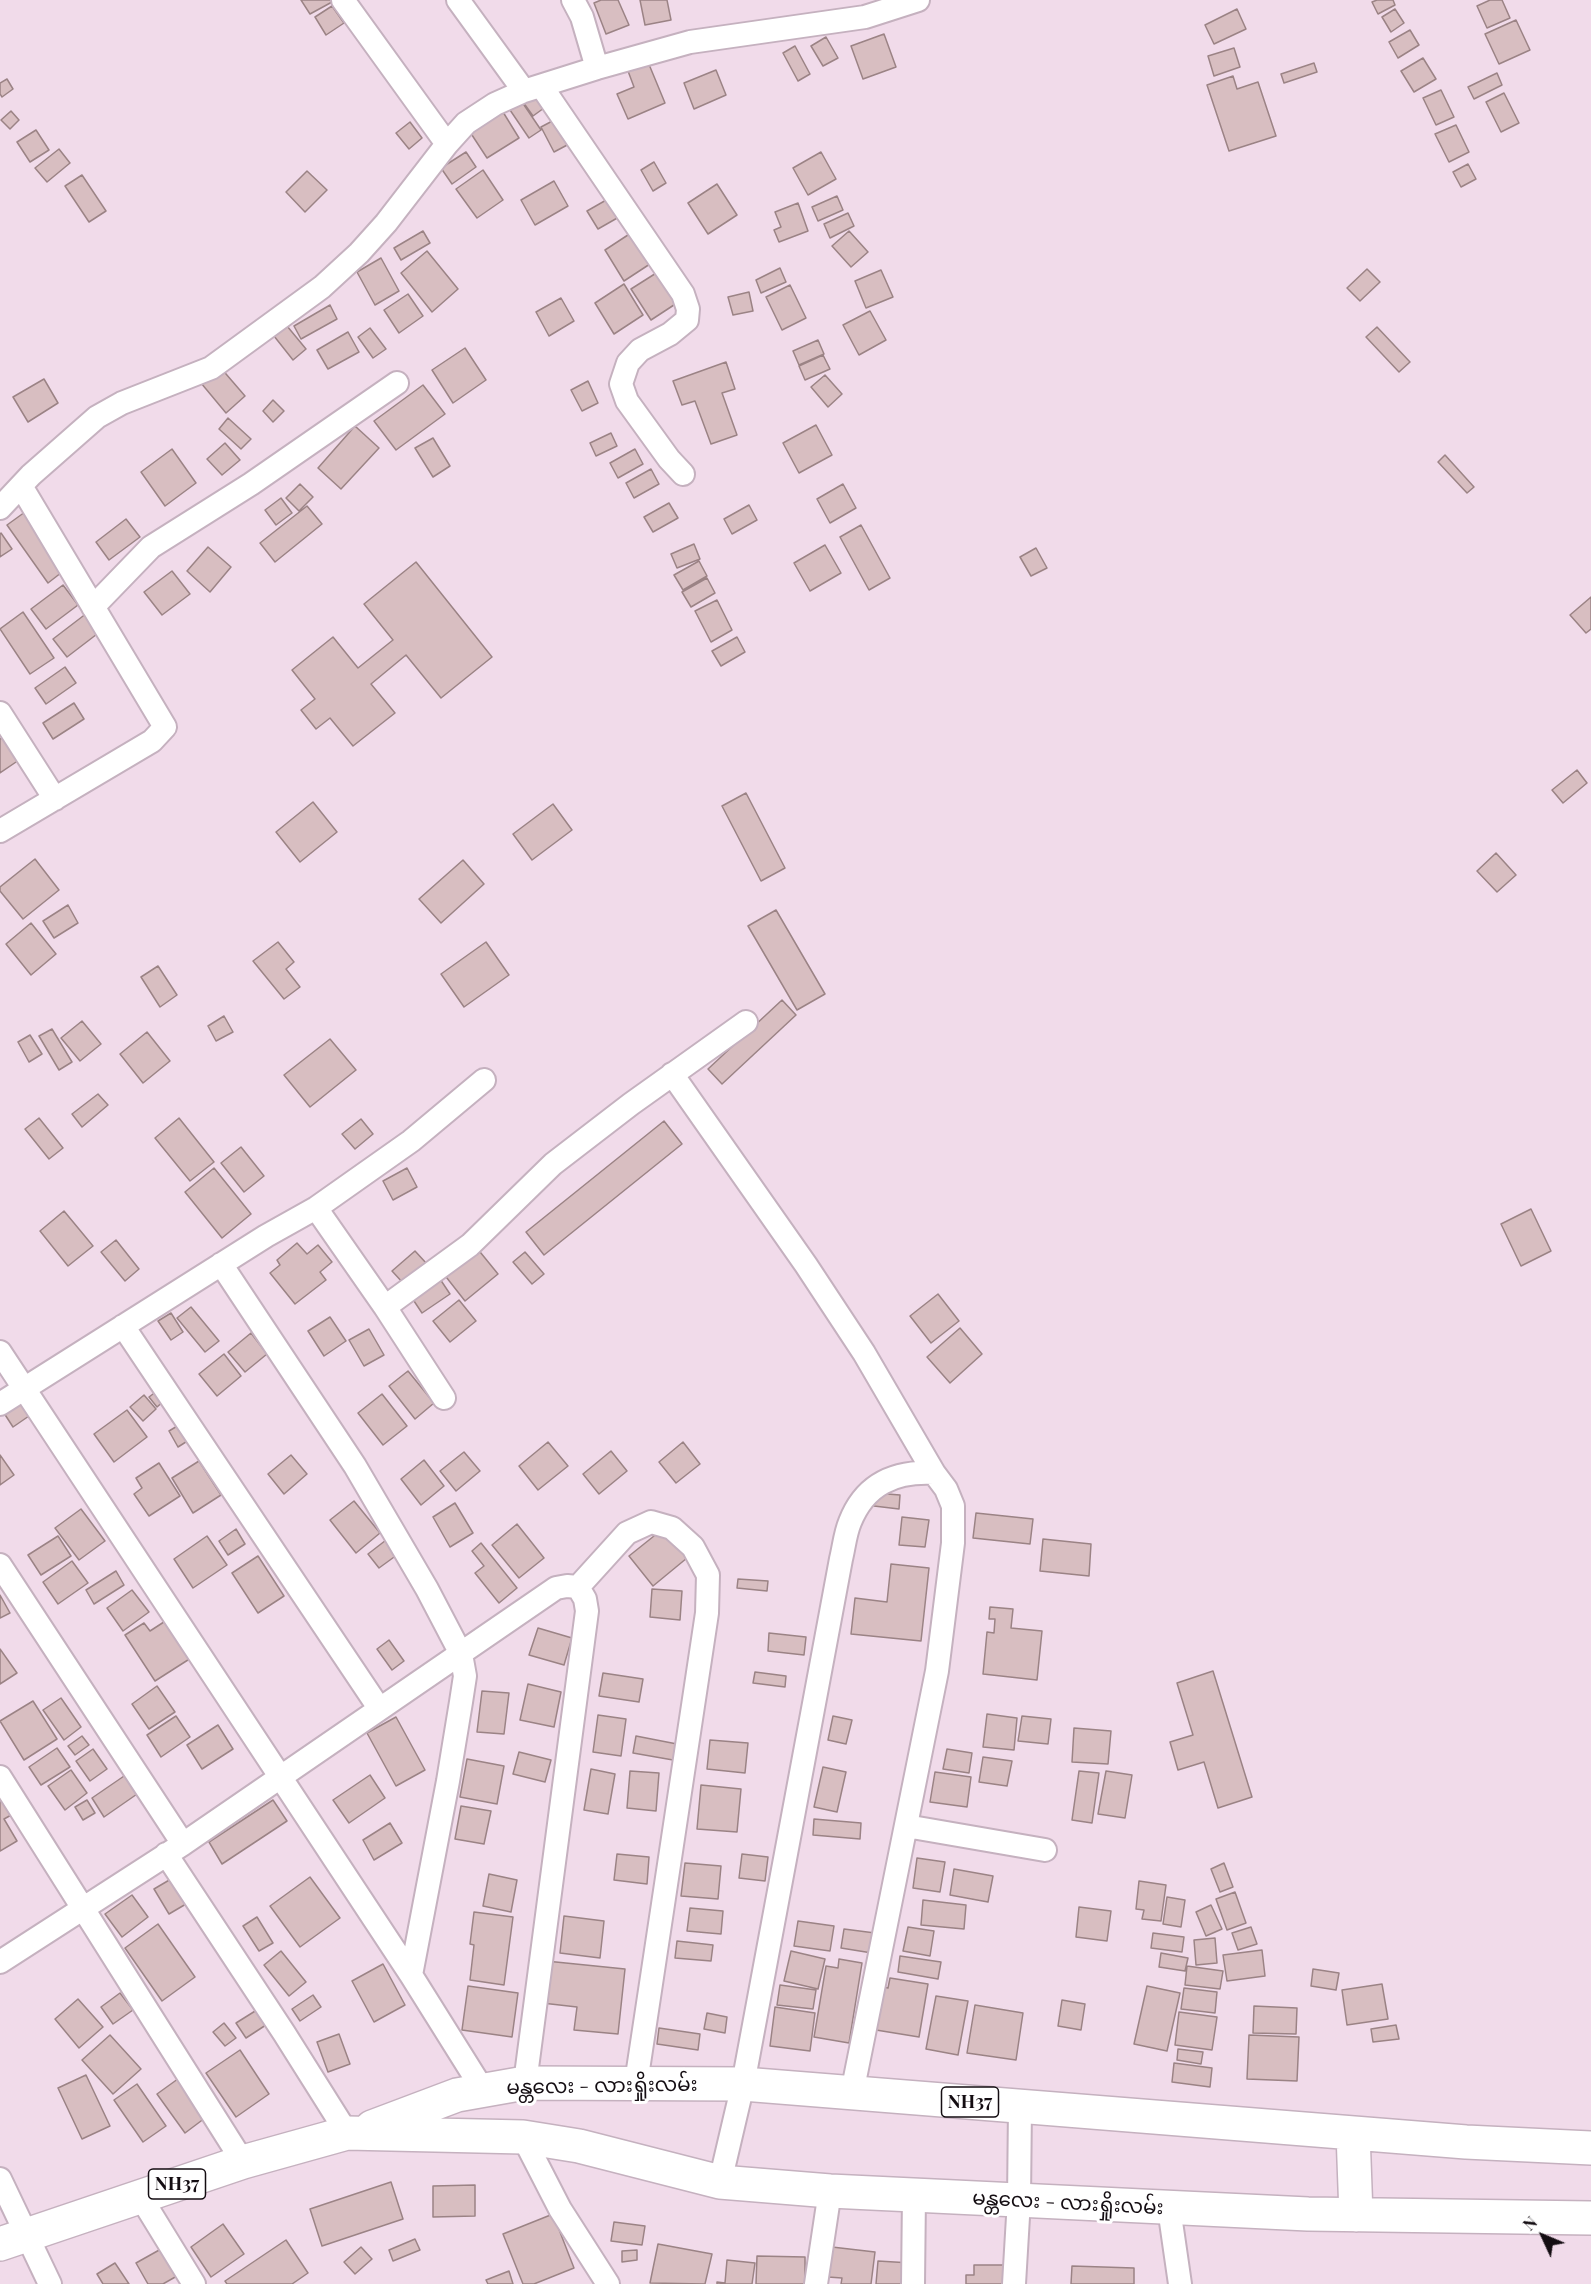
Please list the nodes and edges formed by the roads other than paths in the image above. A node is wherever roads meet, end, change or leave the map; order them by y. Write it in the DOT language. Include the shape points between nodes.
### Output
graph roads {
  1 [pos="343,0"];
  2 [pos="458,0"];
  3 [pos="573,0"];
  4 [pos="918,0"];
  5 [pos="863,9"];
  6 [pos="597,68"];
  7 [pos="533,89"];
  8 [pos="447,144"];
  9 [pos="397,383"];
  10 [pos="683,474"];
  11 [pos="21,486"];
  12 [pos="0,508"];
  13 [pos="93,607"];
  14 [pos="0,713"];
  15 [pos="55,799"];
  16 [pos="0,831"];
  17 [pos="746,1022"];
  18 [pos="672,1074"];
  19 [pos="484,1080"];
  20 [pos="316,1208"];
  21 [pos="221,1264"];
  22 [pos="385,1307"];
  23 [pos="123,1326"];
  24 [pos="0,1352"];
  25 [pos="24,1389"];
  26 [pos="444,1398"];
  27 [pos="0,1404"];
  28 [pos="934,1473"];
  29 [pos="0,1565"];
  30 [pos="578,1587"];
  31 [pos="461,1654"];
  32 [pos="379,1708"];
  33 [pos="0,1777"];
  34 [pos="279,1777"];
  35 [pos="906,1826"];
  36 [pos="174,1849"];
  37 [pos="1045,1850"];
  38 [pos="83,1909"];
  39 [pos="0,1962"];
  40 [pos="411,1975"];
  41 [pos="525,2083"];
  42 [pos="636,2083"];
  43 [pos="743,2084"];
  44 [pos="483,2090"];
  45 [pos="852,2093"];
  46 [pos="1020,2106"];
  47 [pos="351,2133"];
  48 [pos="1353,2133"];
  49 [pos="523,2137"];
  50 [pos="1591,2148"];
  51 [pos="243,2162"];
  52 [pos="0,2179"];
  53 [pos="720,2182"];
  54 [pos="830,2191"];
  55 [pos="914,2195"];
  56 [pos="140,2196"];
  57 [pos="1019,2200"];
  58 [pos="1169,2208"];
  59 [pos="1356,2215"];
  60 [pos="1591,2218"];
  61 [pos="14,2239"];
  62 [pos="50,2284"];
  63 [pos="194,2284"];
  64 [pos="608,2284"];
  65 [pos="816,2284"];
  66 [pos="913,2284"];
  67 [pos="1014,2284"];
  68 [pos="1180,2284"];
  1 -- 8 [label="street"];
  2 -- 7 [label="street"];
  3 -- 6 [label="street"];
  4 -- 5 [label="street"];
  5 -- 6 [label="street" via="690,42"];
  6 -- 7 [label="street"];
  7 -- 8 [label="street" via="495,104 466,123"];
  7 -- 10 [label="street" via="683,294 687,320 640,350 628,363 621,384 627,401"];
  8 -- 11 [label="street" via="387,223 322,287 211,368 97,417"];
  9 -- 13 [label="street" via="251,484 151,547"];
  11 -- 12 [label="street"];
  11 -- 13 [label="street"];
  13 -- 15 [label="street" via="165,727 152,741"];
  14 -- 15 [label="street"];
  15 -- 16 [label="street"];
  17 -- 18 [label="street"];
  18 -- 22 [label="street" via="553,1164 470,1245"];
  18 -- 28 [label="street" via="864,1353"];
  19 -- 20 [label="street" via="411,1141"];
  20 -- 21 [label="street"];
  20 -- 22 [label="street"];
  21 -- 23 [label="street"];
  21 -- 31 [label="street" via="355,1466"];
  22 -- 26 [label="street"];
  23 -- 25 [label="street"];
  23 -- 32 [label="street"];
  24 -- 25 [label="street"];
  25 -- 27 [label="street"];
  25 -- 34 [label="street"];
  28 -- 35 [label="street" via="953,1506 952,1543 937,1671"];
  28 -- 43 [label="street" via="894,1476 875,1486 850,1522"];
  29 -- 36 [label="street"];
  30 -- 31 [label="street" via="556,1588"];
  30 -- 41 [label="street" via="587,1611"];
  30 -- 42 [label="street" via="627,1533 651,1521 672,1528 693,1546 708,1575 707,1613"];
  31 -- 32 [label="street"];
  31 -- 40 [label="street" via="465,1677"];
  32 -- 34 [label="street"];
  33 -- 38 [label="street"];
  34 -- 36 [label="street"];
  34 -- 40 [label="street"];
  35 -- 37 [label="street"];
  35 -- 45 [label="street"];
  36 -- 38 [label="street"];
  36 -- 47 [label="street" via="284,2033"];
  38 -- 39 [label="street"];
  38 -- 51 [label="street"];
  40 -- 44 [label="street"];
  41 -- 42 [label="highway, မန္တလေး - လားရှိုးလမ်း / NH37"];
  41 -- 44 [label="highway, မန္တလေး - လားရှိုးလမ်း / NH37"];
  42 -- 43 [label="highway, မန္တလေး - လားရှိုးလမ်း / NH37"];
  43 -- 45 [label="highway, မန္တလေး - လားရှိုးလမ်း / NH37"];
  43 -- 53 [label="street"];
  44 -- 47 [label="highway, မန္တလေး - လားရှိုးလမ်း / NH37" via="457,2095"];
  45 -- 46 [label="highway, မန္တလေး - လားရှိုးလမ်း / NH37"];
  46 -- 48 [label="highway, မန္တလေး - လားရှိုးလမ်း / NH37"];
  46 -- 57 [label="street"];
  47 -- 49 [label="highway, မန္တလေး - လားရှိုးလမ်း / NH37"];
  47 -- 51 [label="highway, NH37"];
  48 -- 50 [label="highway, မန္တလေး - လားရှိုးလမ်း / NH37"];
  48 -- 59 [label="highway"];
  49 -- 53 [label="highway, မန္တလေး - လားရှိုးလမ်း / NH37" via="579,2146"];
  49 -- 64 [label="street" via="560,2209"];
  51 -- 56 [label="highway, NH37"];
  52 -- 61 [label="street"];
  53 -- 54 [label="highway, မန္တလေး - လားရှိုးလမ်း / NH37"];
  54 -- 55 [label="highway, မန္တလေး - လားရှိုးလမ်း / NH37"];
  54 -- 65 [label="street"];
  55 -- 57 [label="highway, မန္တလေး - လားရှိုးလမ်း / NH37"];
  55 -- 66 [label="street"];
  56 -- 61 [label="highway, NH37"];
  56 -- 63 [label="street"];
  57 -- 58 [label="highway, မန္တလေး - လားရှိုးလမ်း / NH37"];
  57 -- 67 [label="street"];
  58 -- 59 [label="highway, မန္တလေး - လားရှိုးလမ်း / NH37"];
  58 -- 68 [label="street"];
  59 -- 60 [label="highway, မန္တလေး - လားရှိုးလမ်း / NH37"];
  61 -- 62 [label="street"];
}
